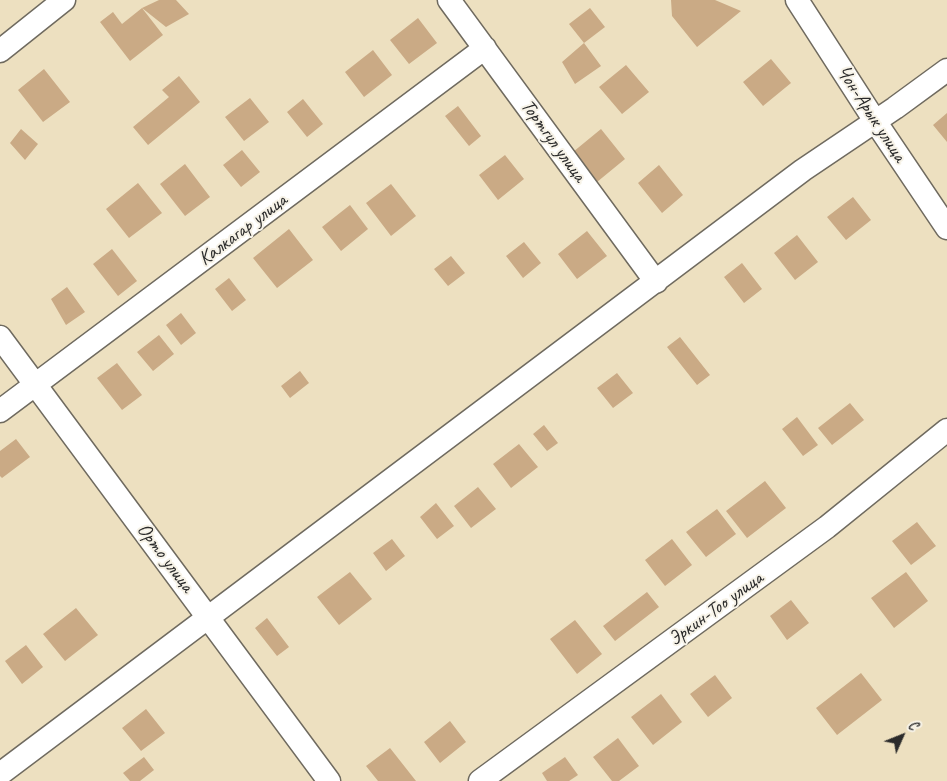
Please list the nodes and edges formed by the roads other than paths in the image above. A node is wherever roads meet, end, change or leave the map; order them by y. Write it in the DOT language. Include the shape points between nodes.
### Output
graph roads {
  1 [pos="64,0"];
  2 [pos="449,0"];
  3 [pos="797,0"];
  4 [pos="485,48"];
  5 [pos="0,52"];
  6 [pos="947,70"];
  7 [pos="875,122"];
  8 [pos="947,228"];
  9 [pos="656,282"];
  10 [pos="0,337"];
  11 [pos="36,385"];
  12 [pos="0,411"];
  13 [pos="947,430"];
  14 [pos="209,618"];
  15 [pos="0,774"];
  16 [pos="328,781"];
  17 [pos="480,781"];
  1 -- 5 [label="street"];
  2 -- 4 [label="street, Тортгул улица"];
  3 -- 7 [label="street, Чон-Арык улица"];
  4 -- 9 [label="street, Тортгул улица"];
  4 -- 11 [label="street, Калкагар улица"];
  6 -- 7 [label="street"];
  7 -- 8 [label="street, Чон-Арык улица"];
  7 -- 9 [label="street" via="803,170"];
  9 -- 14 [label="street"];
  10 -- 11 [label="street, Орто улица"];
  11 -- 12 [label="street, Калкагар улица"];
  11 -- 14 [label="street, Орто улица"];
  13 -- 17 [label="street, Эркин-Тоо улица" via="828,527"];
  14 -- 15 [label="street"];
  14 -- 16 [label="street, Орто улица"];
}
